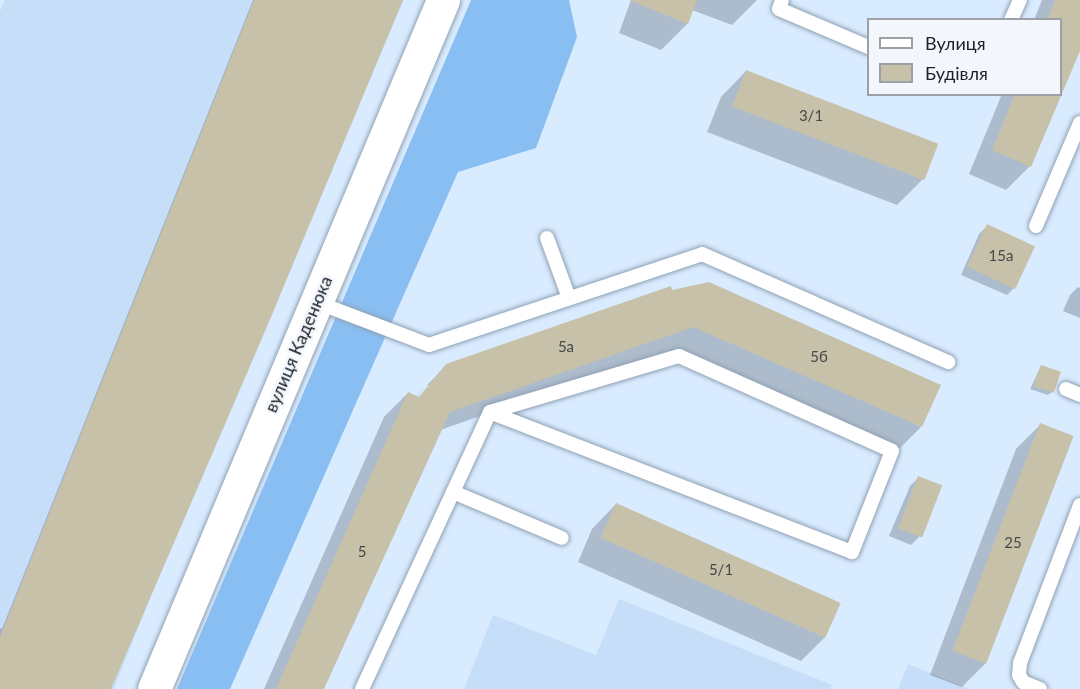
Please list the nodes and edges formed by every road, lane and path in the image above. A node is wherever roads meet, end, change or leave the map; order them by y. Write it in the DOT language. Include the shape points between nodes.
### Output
graph roads {
  1 [pos="443,0"];
  2 [pos="782,0"];
  3 [pos="1020,0"];
  4 [pos="1012,18"];
  5 [pos="867,47"];
  6 [pos="1080,123"];
  7 [pos="1036,226"];
  8 [pos="547,238"];
  9 [pos="569,298"];
  10 [pos="316,302"];
  11 [pos="948,362"];
  12 [pos="1066,389"];
  13 [pos="1080,395"];
  14 [pos="490,412"];
  15 [pos="453,492"];
  16 [pos="1080,505"];
  17 [pos="562,538"];
  18 [pos="154,689"];
  19 [pos="362,689"];
  20 [pos="1040,689"];
  1 -- 10 [label="street, вулиця Каденюка"];
  2 -- 5 [label="lane" via="779,9"];
  3 -- 4 [label="lane"];
  6 -- 7 [label="lane"];
  8 -- 9 [label="lane"];
  9 -- 10 [label="lane" via="429,345"];
  9 -- 11 [label="lane" via="702,254"];
  10 -- 18 [label="street, вулиця Каденюка"];
  12 -- 13 [label="lane"];
  14 -- 14 [label="lane" via="679,356 892,451 852,552"];
  14 -- 15 [label="lane"];
  15 -- 17 [label="lane"];
  15 -- 19 [label="lane"];
  16 -- 20 [label="lane" via="1020,663 1023,682"];
}
